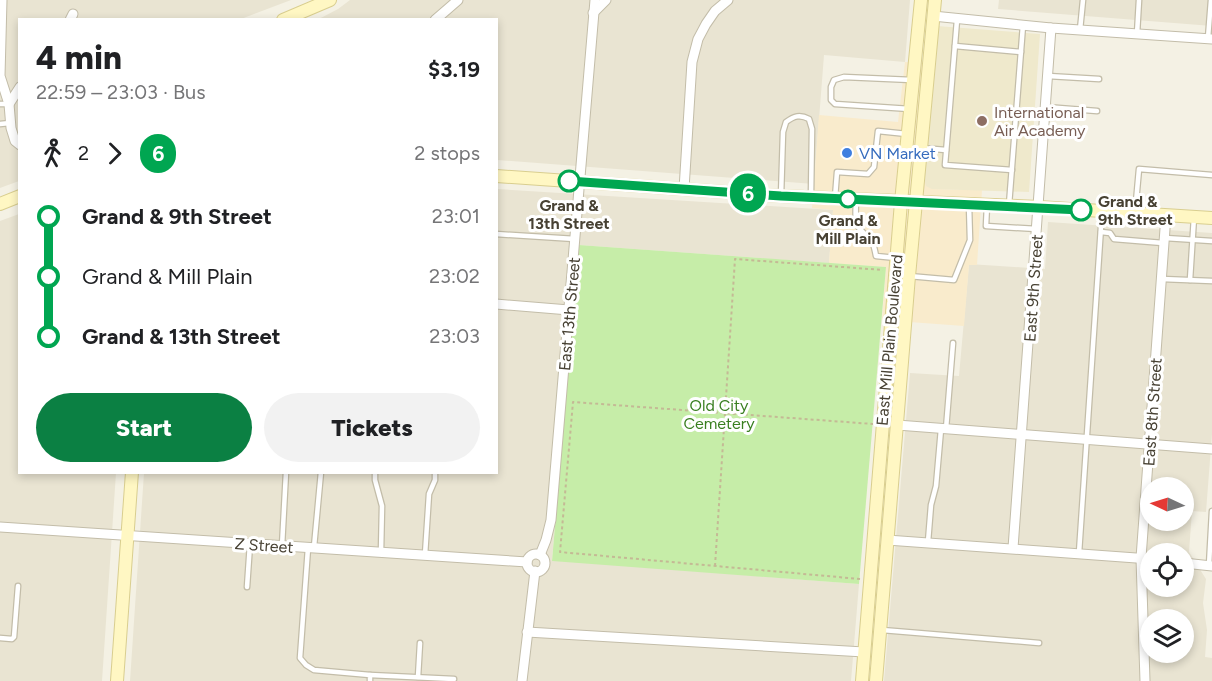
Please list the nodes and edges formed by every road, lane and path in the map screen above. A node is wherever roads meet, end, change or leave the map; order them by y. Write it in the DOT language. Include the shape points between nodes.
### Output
graph roads {
  1 [pos="2,0"];
  2 [pos="330,0"];
  3 [pos="458,0"];
  4 [pos="595,0"];
  5 [pos="606,0"];
  6 [pos="728,0"];
  7 [pos="921,0"];
  8 [pos="935,0"];
  9 [pos="1083,0"];
  10 [pos="1139,0"];
  11 [pos="1211,0"];
  12 [pos="593,13"];
  13 [pos="933,16"];
  14 [pos="288,18"];
  15 [pos="437,18"];
  16 [pos="957,20"];
  17 [pos="1023,25"];
  18 [pos="1051,28"];
  19 [pos="1080,30"];
  20 [pos="1137,34"];
  21 [pos="1210,39"];
  22 [pos="955,46"];
  23 [pos="1021,52"];
  24 [pos="0,68"];
  25 [pos="1048,76"];
  26 [pos="1099,79"];
  27 [pos="913,80"];
  28 [pos="18,89"];
  29 [pos="5,104"];
  30 [pos="1046,107"];
  31 [pos="910,109"];
  32 [pos="1097,111"];
  33 [pos="10,123"];
  34 [pos="0,124"];
  35 [pos="907,134"];
  36 [pos="18,143"];
  37 [pos="922,148"];
  38 [pos="946,150"];
  39 [pos="1012,170"];
  40 [pos="1212,175"];
  41 [pos="498,176"];
  42 [pos="580,182"];
  43 [pos="684,189"];
  44 [pos="781,196"];
  45 [pos="811,196"];
  46 [pos="18,197"];
  47 [pos="835,198"];
  48 [pos="856,199"];
  49 [pos="900,202"];
  50 [pos="916,203"];
  51 [pos="0,204"];
  52 [pos="969,205"];
  53 [pos="987,205"];
  54 [pos="1009,206"];
  55 [pos="1038,207"];
  56 [pos="1102,211"];
  57 [pos="1135,213"];
  58 [pos="1166,215"];
  59 [pos="1194,217"];
  60 [pos="1212,218"];
  61 [pos="1037,229"];
  62 [pos="1101,232"];
  63 [pos="498,234"];
  64 [pos="575,239"];
  65 [pos="1193,239"];
  66 [pos="1164,241"];
  67 [pos="1212,241"];
  68 [pos="896,258"];
  69 [pos="895,271"];
  70 [pos="909,276"];
  71 [pos="1162,279"];
  72 [pos="1190,280"];
  73 [pos="1212,281"];
  74 [pos="498,304"];
  75 [pos="569,310"];
  76 [pos="953,343"];
  77 [pos="725,413"];
  78 [pos="882,425"];
  79 [pos="897,425"];
  80 [pos="943,429"];
  81 [pos="1023,435"];
  82 [pos="1086,440"];
  83 [pos="1150,444"];
  84 [pos="1212,449"];
  85 [pos="132,474"];
  86 [pos="286,474"];
  87 [pos="321,474"];
  88 [pos="375,474"];
  89 [pos="434,474"];
  90 [pos="1212,511"];
  91 [pos="0,527"];
  92 [pos="127,536"];
  93 [pos="887,540"];
  94 [pos="928,542"];
  95 [pos="1147,543"];
  96 [pos="250,544"];
  97 [pos="282,546"];
  98 [pos="311,548"];
  99 [pos="1013,548"];
  100 [pos="381,552"];
  101 [pos="1079,553"];
  102 [pos="425,555"];
  103 [pos="540,555"];
  104 [pos="1140,558"];
  105 [pos="527,562"];
  106 [pos="1194,564"];
  107 [pos="715,566"];
  108 [pos="1210,566"];
  109 [pos="535,571"];
  110 [pos="870,579"];
  111 [pos="18,586"];
  112 [pos="247,587"];
  113 [pos="1146,597"];
  114 [pos="879,630"];
  115 [pos="527,632"];
  116 [pos="0,638"];
  117 [pos="420,643"];
  118 [pos="1039,643"];
  119 [pos="864,652"];
  120 [pos="418,677"];
  121 [pos="370,678"];
  122 [pos="454,679"];
  123 [pos="117,681"];
  124 [pos="522,681"];
  125 [pos="862,681"];
  126 [pos="876,681"];
  127 [pos="1145,681"];
  1 -- 24 [label="street"];
  2 -- 14 [label="main road"];
  3 -- 15 [label="street"];
  4 -- 12 [label="street, East 13th Street"];
  5 -- 12 [label="street"];
  6 -- 43 [label="street" via="706,24 692,62"];
  7 -- 27 [label="main road, East Mill Plain Boulevard"];
  8 -- 13 [label="main road, East Mill Plain Boulevard"];
  9 -- 19 [label="lane"];
  10 -- 20 [label="lane"];
  11 -- 21 [label="lane"];
  12 -- 42 [label="street, East 13th Street"];
  13 -- 16 [label="street"];
  13 -- 37 [label="main road, East Mill Plain Boulevard"];
  16 -- 17 [label="street"];
  16 -- 22 [label="lane"];
  17 -- 18 [label="street"];
  17 -- 23 [label="lane"];
  18 -- 19 [label="street"];
  18 -- 25 [label="street, East 9th Street"];
  19 -- 20 [label="street"];
  20 -- 21 [label="street"];
  22 -- 23 [label="lane"];
  22 -- 38 [label="lane"];
  23 -- 39 [label="lane"];
  24 -- 29 [label="street"];
  25 -- 26 [label="lane"];
  25 -- 30 [label="street, East 9th Street"];
  27 -- 31 [label="main road, East Mill Plain Boulevard"];
  27 -- 31 [label="lane" via="844,77 834,80 831,87 831,100 836,104"];
  28 -- 29 [label="street"];
  29 -- 33 [label="street"];
  30 -- 32 [label="lane"];
  30 -- 55 [label="street, East 9th Street"];
  31 -- 35 [label="main road, East Mill Plain Boulevard"];
  33 -- 34 [label="lane"];
  33 -- 36 [label="street"];
  35 -- 47 [label="lane" via="878,131 874,167 868,174 837,172"];
  35 -- 49 [label="main road, East Mill Plain Boulevard"];
  37 -- 38 [label="lane"];
  37 -- 50 [label="main road, East Mill Plain Boulevard"];
  38 -- 39 [label="lane" via="945,165"];
  39 -- 54 [label="lane"];
  40 -- 57 [label="lane" via="1139,169"];
  41 -- 42 [label="main road"];
  42 -- 43 [label="main road"];
  42 -- 64 [label="street, East 13th Street"];
  43 -- 44 [label="main road"];
  44 -- 45 [label="main road"];
  44 -- 45 [label="lane" via="783,132 786,122 794,116 809,119 812,129"];
  45 -- 47 [label="main road"];
  46 -- 51 [label="main road"];
  47 -- 48 [label="main road"];
  48 -- 49 [label="main road"];
  48 -- 68 [label="lane" via="858,227 873,241 876,256"];
  49 -- 50 [label="main road"];
  49 -- 68 [label="main road, East Mill Plain Boulevard"];
  50 -- 52 [label="main road"];
  50 -- 70 [label="main road, East Mill Plain Boulevard"];
  52 -- 53 [label="main road"];
  52 -- 70 [label="lane" via="970,240 954,280"];
  53 -- 54 [label="main road"];
  53 -- 61 [label="lane" via="986,226"];
  54 -- 55 [label="main road"];
  55 -- 56 [label="main road"];
  55 -- 61 [label="street, East 9th Street"];
  56 -- 57 [label="main road"];
  56 -- 62 [label="lane"];
  57 -- 58 [label="main road"];
  58 -- 59 [label="main road"];
  58 -- 66 [label="street, East 8th Street"];
  59 -- 60 [label="main road"];
  59 -- 65 [label="lane"];
  61 -- 81 [label="street, East 9th Street"];
  62 -- 66 [label="lane" via="1110,233 1114,239"];
  62 -- 82 [label="lane"];
  63 -- 64 [label="lane"];
  64 -- 75 [label="street, East 13th Street"];
  65 -- 66 [label="lane"];
  65 -- 67 [label="lane"];
  65 -- 72 [label="lane"];
  66 -- 71 [label="street, East 8th Street"];
  68 -- 69 [label="main road, East Mill Plain Boulevard"];
  69 -- 77 [label="path" via="735,260"];
  69 -- 78 [label="main road, East Mill Plain Boulevard"];
  70 -- 79 [label="main road, East Mill Plain Boulevard"];
  71 -- 72 [label="lane"];
  71 -- 83 [label="street, East 8th Street"];
  72 -- 73 [label="lane"];
  74 -- 75 [label="street"];
  75 -- 103 [label="street, East 13th Street" via="551,519"];
  76 -- 80 [label="lane"];
  77 -- 78 [label="path"];
  77 -- 107 [label="path"];
  77 -- 107 [label="path" via="573,402 560,552"];
  78 -- 110 [label="main road, East Mill Plain Boulevard"];
  79 -- 80 [label="street"];
  79 -- 93 [label="main road, East Mill Plain Boulevard"];
  80 -- 81 [label="street"];
  80 -- 94 [label="lane"];
  81 -- 82 [label="street"];
  81 -- 99 [label="street, East 9th Street"];
  82 -- 83 [label="street"];
  82 -- 101 [label="lane"];
  83 -- 84 [label="street"];
  83 -- 95 [label="street, East 8th Street"];
  85 -- 92 [label="main road"];
  86 -- 97 [label="lane"];
  87 -- 98 [label="lane"];
  88 -- 100 [label="lane" via="382,506"];
  89 -- 102 [label="lane" via="429,494"];
  90 -- 108 [label="lane"];
  91 -- 92 [label="street, Z Street"];
  92 -- 96 [label="street, Z Street"];
  92 -- 123 [label="main road"];
  93 -- 94 [label="street"];
  93 -- 114 [label="main road, East Mill Plain Boulevard"];
  94 -- 99 [label="street"];
  96 -- 97 [label="street, Z Street"];
  96 -- 112 [label="lane"];
  97 -- 98 [label="street, Z Street"];
  98 -- 100 [label="street, Z Street"];
  98 -- 121 [label="lane" via="300,658 314,670"];
  99 -- 101 [label="street"];
  100 -- 102 [label="street, Z Street"];
  101 -- 104 [label="street"];
  102 -- 105 [label="street, Z Street"];
  103 -- 105 [label="street" via="532,555"];
  103 -- 109 [label="street" via="544,565 542,570"];
  105 -- 109 [label="street"];
  106 -- 108 [label="street"];
  107 -- 110 [label="path"];
  109 -- 115 [label="street"];
  110 -- 119 [label="main road, East Mill Plain Boulevard"];
  111 -- 116 [label="lane" via="14,637"];
  113 -- 127 [label="street, East 8th Street"];
  114 -- 118 [label="lane"];
  114 -- 126 [label="main road, East Mill Plain Boulevard"];
  115 -- 119 [label="street"];
  115 -- 124 [label="street"];
  117 -- 120 [label="lane"];
  119 -- 125 [label="main road, East Mill Plain Boulevard"];
  120 -- 121 [label="lane"];
  120 -- 122 [label="lane"];
}
